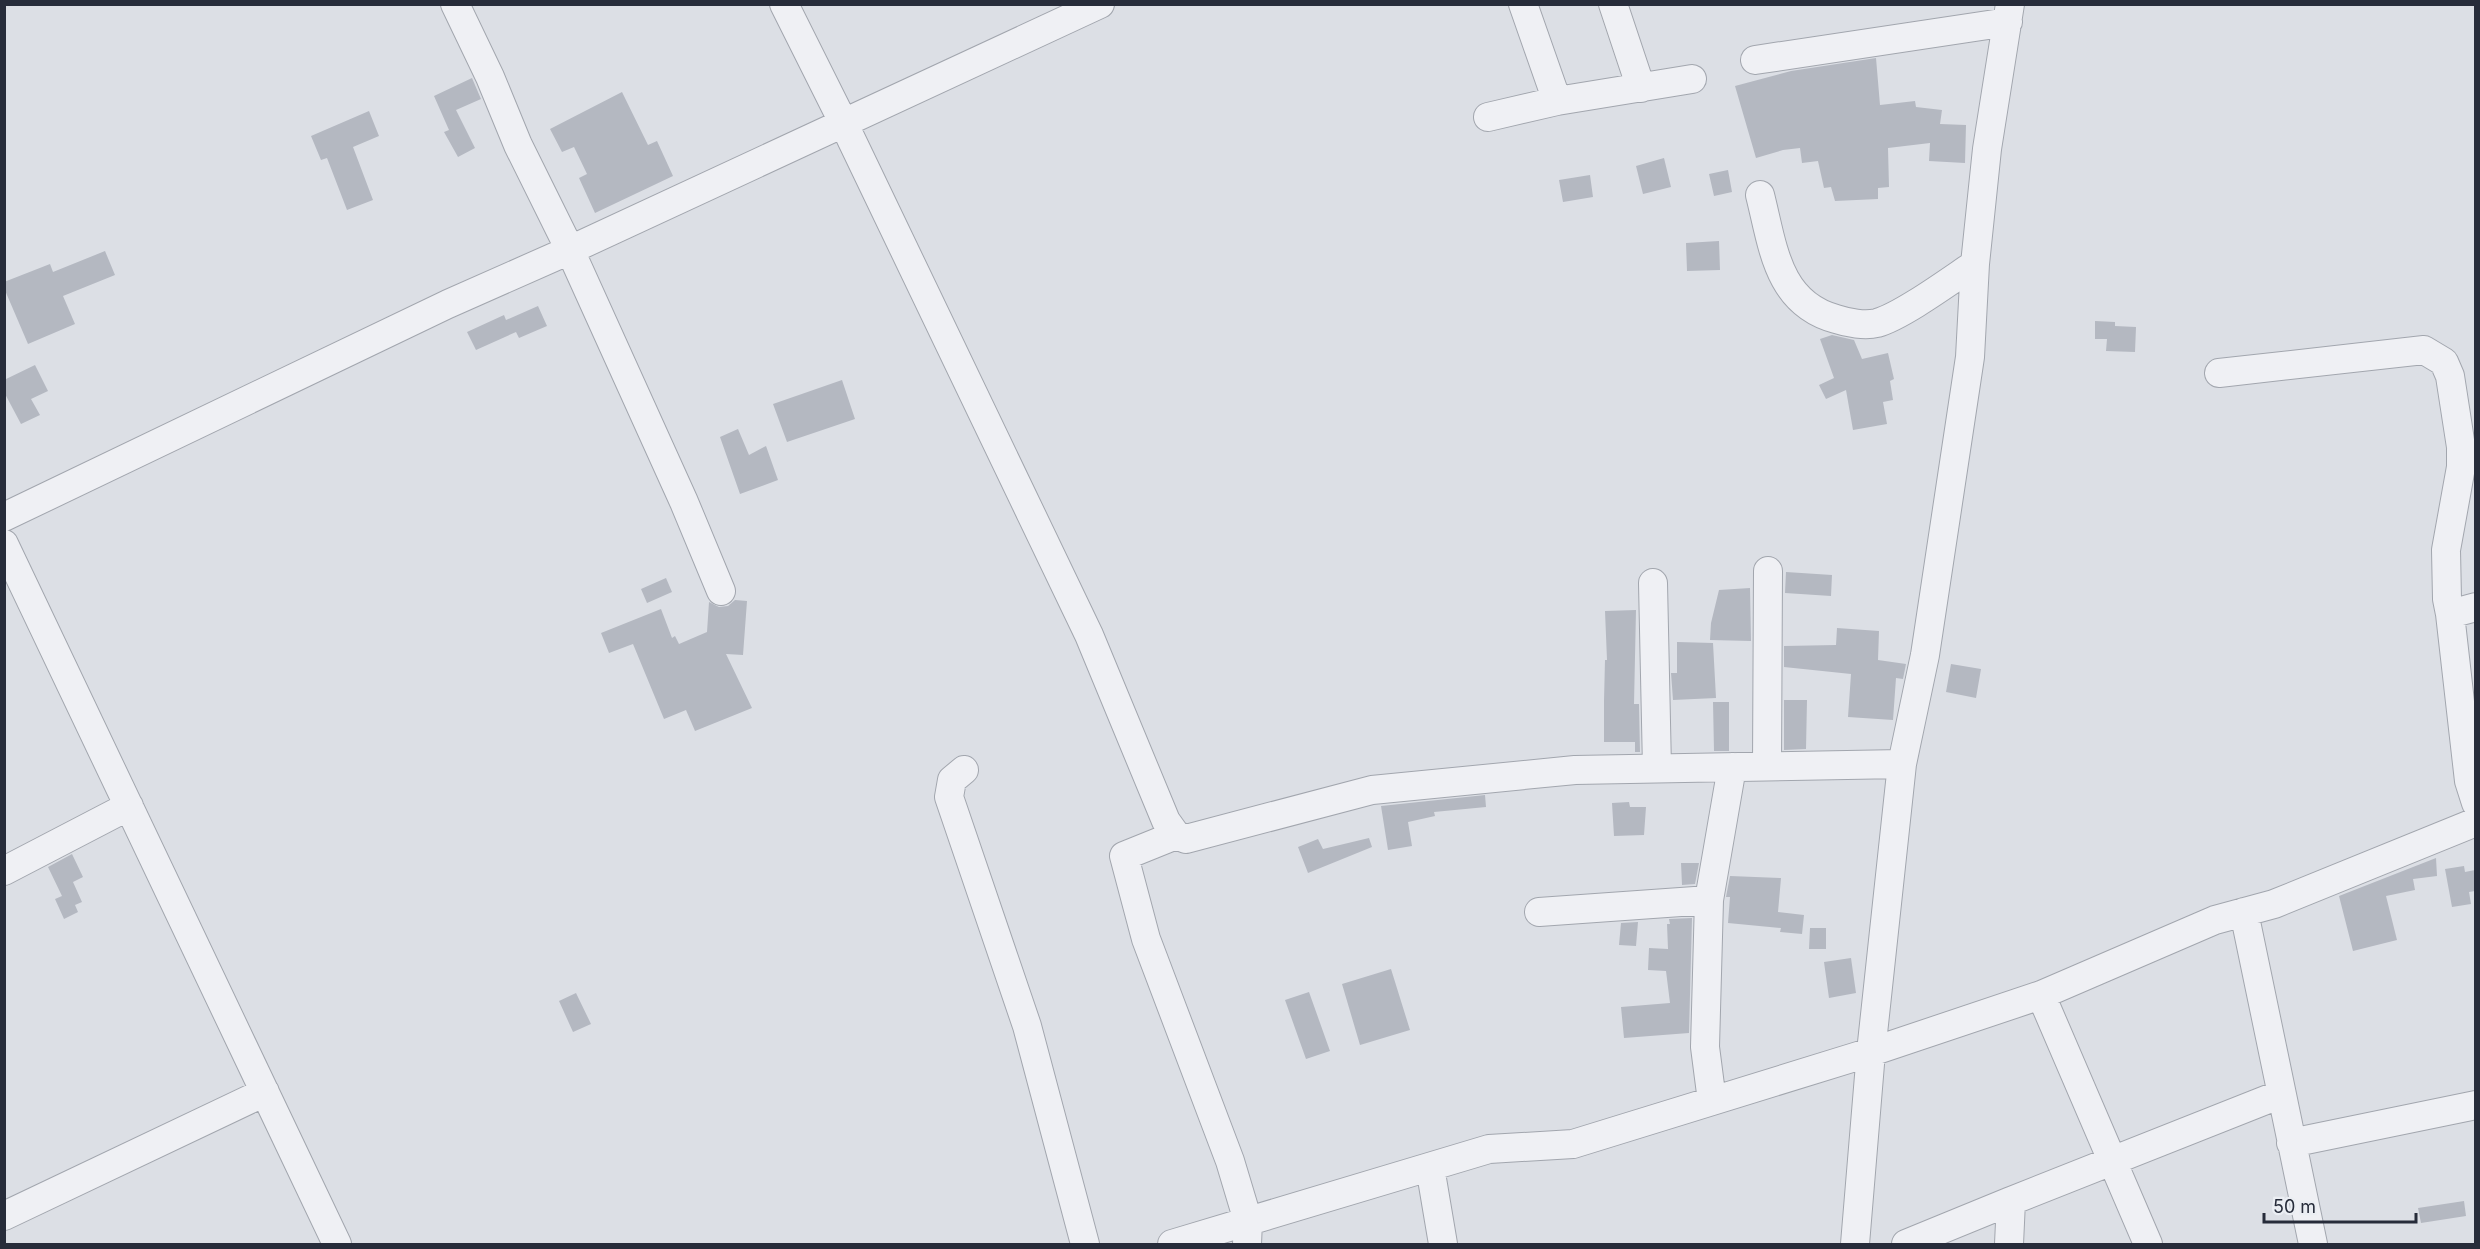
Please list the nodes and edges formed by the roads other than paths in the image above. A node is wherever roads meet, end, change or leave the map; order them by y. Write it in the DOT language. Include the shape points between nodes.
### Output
graph roads {
  1 [pos="455,4"];
  2 [pos="784,4"];
  3 [pos="1100,4"];
  4 [pos="1523,4"];
  5 [pos="1613,4"];
  6 [pos="2009,13"];
  7 [pos="1755,60"];
  8 [pos="1692,80"];
  9 [pos="1641,87"];
  10 [pos="1557,101"];
  11 [pos="1488,117"];
  12 [pos="843,122"];
  13 [pos="1760,195"];
  14 [pos="570,250"];
  15 [pos="1975,264"];
  16 [pos="2218,373"];
  17 [pos="4,517"];
  18 [pos="4,544"];
  19 [pos="1768,571"];
  20 [pos="1653,583"];
  21 [pos="721,591"];
  22 [pos="2463,610"];
  23 [pos="1902,764"];
  24 [pos="1767,765"];
  25 [pos="1732,767"];
  26 [pos="1657,768"];
  27 [pos="964,770"];
  28 [pos="2475,803"];
  29 [pos="129,806"];
  30 [pos="2475,822"];
  31 [pos="1176,835"];
  32 [pos="4,871"];
  33 [pos="1709,900"];
  34 [pos="1539,912"];
  35 [pos="2244,912"];
  36 [pos="2041,995"];
  37 [pos="1871,1052"];
  38 [pos="265,1092"];
  39 [pos="2281,1094"];
  40 [pos="1712,1101"];
  41 [pos="2475,1105"];
  42 [pos="2291,1143"];
  43 [pos="2111,1162"];
  44 [pos="1430,1167"];
  45 [pos="2011,1201"];
  46 [pos="4,1216"];
  47 [pos="1247,1233"];
  48 [pos="337,1245"];
  49 [pos="1085,1245"];
  50 [pos="1172,1245"];
  51 [pos="1443,1245"];
  52 [pos="1855,1245"];
  53 [pos="1906,1245"];
  54 [pos="2009,1245"];
  55 [pos="2148,1245"];
  56 [pos="2313,1245"];
  1 -- 14 [label="street"];
  2 -- 12 [label="street"];
  3 -- 12 [label="street"];
  4 -- 10 [label="street"];
  5 -- 9 [label="street"];
  6 -- 7 [label="street"];
  6 -- 15 [label="street" via="1987,149"];
  8 -- 9 [label="street"];
  9 -- 10 [label="street"];
  10 -- 11 [label="street"];
  12 -- 14 [label="street"];
  12 -- 31 [label="street" via="1089,635 1166,821"];
  13 -- 15 [label="street" via="1778,268 1787,286 1829,317 1876,324"];
  14 -- 17 [label="street" via="448,304"];
  14 -- 21 [label="street"];
  15 -- 23 [label="street" via="1970,357 1954,467 1925,655"];
  16 -- 22 [label="street" via="2424,350 2444,362 2450,376 2461,447 2446,550 2447,599"];
  18 -- 29 [label="street"];
  19 -- 24 [label="street"];
  20 -- 26 [label="street"];
  22 -- 28 [label="street" via="2469,781"];
  23 -- 24 [label="street"];
  23 -- 37 [label="street"];
  24 -- 25 [label="street"];
  25 -- 26 [label="street"];
  25 -- 33 [label="street"];
  26 -- 31 [label="street" via="1575,770 1371,790 1186,839"];
  27 -- 49 [label="street" via="952,780 949,797 1027,1026"];
  29 -- 32 [label="street"];
  29 -- 38 [label="street"];
  30 -- 35 [label="street" via="2274,904"];
  31 -- 47 [label="street" via="1124,856 1146,939 1230,1161"];
  33 -- 34 [label="street"];
  33 -- 40 [label="street" via="1705,1047"];
  35 -- 36 [label="street" via="2215,920"];
  35 -- 39 [label="street"];
  36 -- 37 [label="street"];
  36 -- 43 [label="street"];
  37 -- 40 [label="street"];
  37 -- 52 [label="street"];
  38 -- 46 [label="street"];
  38 -- 48 [label="street"];
  39 -- 42 [label="street"];
  39 -- 43 [label="street"];
  40 -- 44 [label="street" via="1573,1144 1489,1149"];
  41 -- 42 [label="street"];
  42 -- 56 [label="street"];
  43 -- 45 [label="street"];
  43 -- 55 [label="street"];
  44 -- 47 [label="street"];
  44 -- 51 [label="street"];
  45 -- 53 [label="street"];
  45 -- 54 [label="street"];
  47 -- 50 [label="street"];
}
